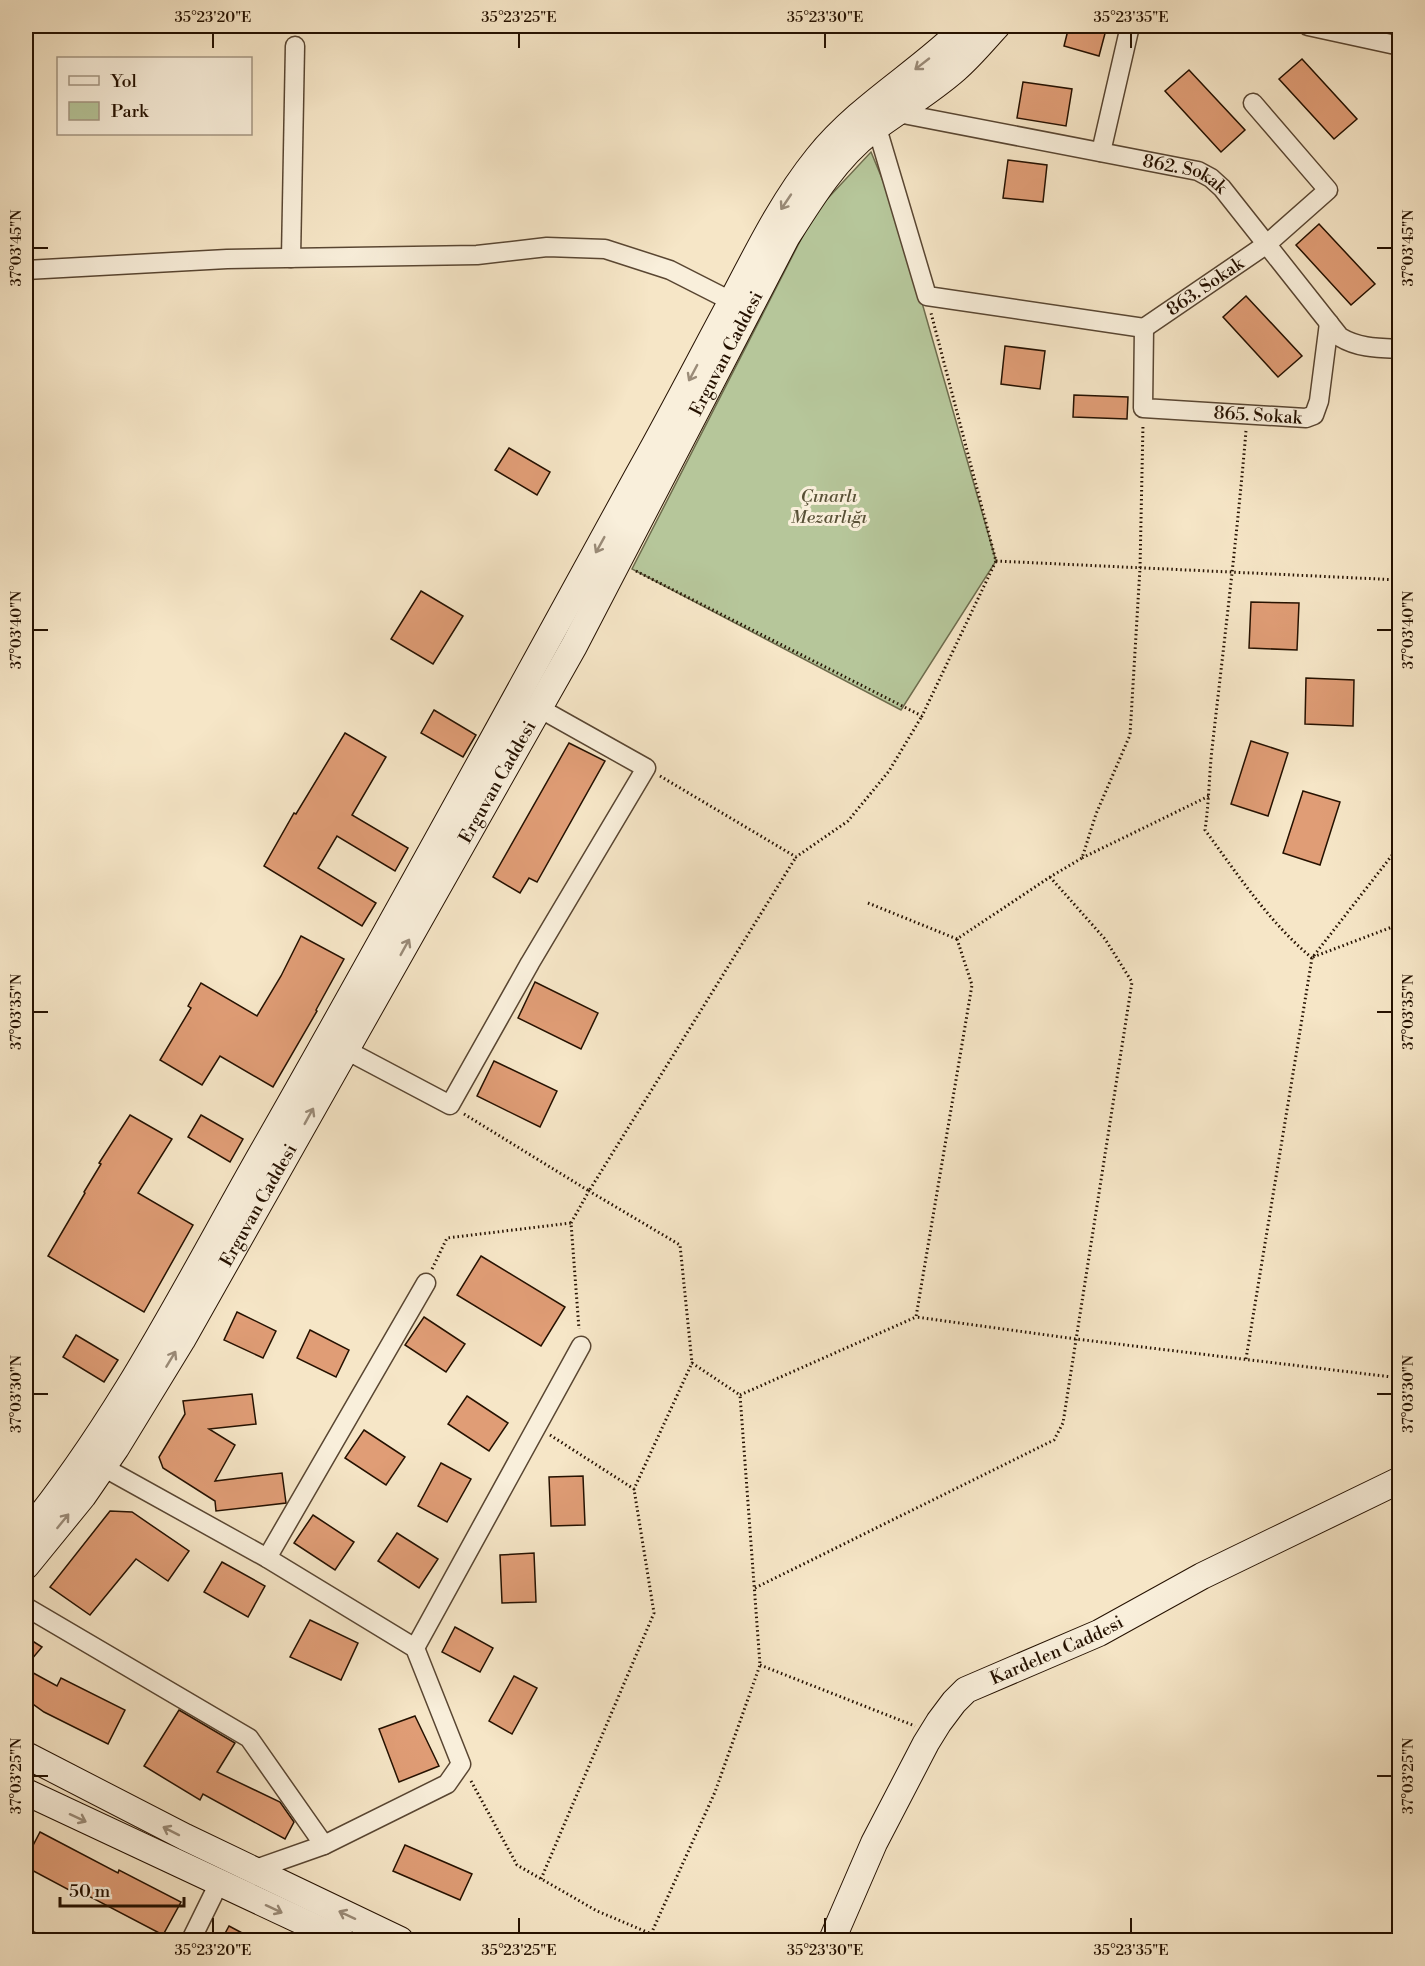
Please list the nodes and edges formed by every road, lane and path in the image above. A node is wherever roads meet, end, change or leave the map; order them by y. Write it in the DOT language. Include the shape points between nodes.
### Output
graph roads {
  1 [pos="966,26"];
  2 [pos="997,26"];
  3 [pos="1130,26"];
  4 [pos="1308,26"];
  5 [pos="295,46"];
  6 [pos="1400,46"];
  7 [pos="1253,103"];
  8 [pos="898,113"];
  9 [pos="877,128"];
  10 [pos="1101,152"];
  11 [pos="1267,244"];
  12 [pos="291,258"];
  13 [pos="26,270"];
  14 [pos="927,296"];
  15 [pos="731,302"];
  16 [pos="1329,323"];
  17 [pos="1144,328"];
  18 [pos="1400,349"];
  19 [pos="1143,408"];
  20 [pos="1248,414"];
  21 [pos="996,561"];
  22 [pos="618,562"];
  23 [pos="1140,568"];
  24 [pos="1234,572"];
  25 [pos="1400,580"];
  26 [pos="539,708"];
  27 [pos="922,716"];
  28 [pos="646,768"];
  29 [pos="1209,796"];
  30 [pos="1400,845"];
  31 [pos="796,857"];
  32 [pos="1082,858"];
  33 [pos="1050,877"];
  34 [pos="868,903"];
  35 [pos="1400,924"];
  36 [pos="957,939"];
  37 [pos="1312,958"];
  38 [pos="346,1050"];
  39 [pos="450,1105"];
  40 [pos="589,1191"];
  41 [pos="571,1223"];
  42 [pos="426,1283"];
  43 [pos="916,1317"];
  44 [pos="1076,1339"];
  45 [pos="581,1346"];
  46 [pos="1246,1359"];
  47 [pos="692,1364"];
  48 [pos="1400,1378"];
  49 [pos="740,1395"];
  50 [pos="537,1426"];
  51 [pos="103,1467"];
  52 [pos="1400,1480"];
  53 [pos="634,1489"];
  54 [pos="26,1534"];
  55 [pos="267,1558"];
  56 [pos="26,1566"];
  57 [pos="755,1588"];
  58 [pos="26,1607"];
  59 [pos="415,1648"];
  60 [pos="760,1665"];
  61 [pos="933,1733"];
  62 [pos="26,1755"];
  63 [pos="461,1764"];
  64 [pos="26,1792"];
  65 [pos="324,1845"];
  66 [pos="253,1870"];
  67 [pos="541,1879"];
  68 [pos="219,1883"];
  69 [pos="651,1934"];
  70 [pos="191,1941"];
  71 [pos="342,1941"];
  72 [pos="400,1941"];
  73 [pos="666,1941"];
  74 [pos="832,1941"];
  1 -- 15 [label="street, one-way" via="852,121 817,158 777,215"];
  2 -- 8 [label="street, Erguvan Caddesi" via="957,68"];
  3 -- 10 [label="street"];
  4 -- 6 [label="street"];
  5 -- 12 [label="street"];
  7 -- 11 [label="street, 863. Sokak" via="1328,190"];
  8 -- 9 [label="street, Erguvan Caddesi"];
  8 -- 10 [label="street, 862. Sokak"];
  9 -- 14 [label="street"];
  9 -- 22 [label="street, Erguvan Caddesi" via="829,174 786,238"];
  10 -- 11 [label="street, 862. Sokak" via="1198,171 1211,178"];
  11 -- 16 [label="street, 862. Sokak"];
  11 -- 17 [label="street, 863. Sokak"];
  12 -- 13 [label="street"];
  12 -- 15 [label="street" via="477,255 547,247 605,249 670,270"];
  14 -- 17 [label="street"];
  14 -- 21 [label="path"];
  15 -- 54 [label="street, one-way" via="333,1029 139,1370 81,1462"];
  16 -- 18 [label="street, 862. Sokak" via="1352,344"];
  16 -- 20 [label="street, 865. Sokak" via="1314,415 1295,418"];
  17 -- 19 [label="street"];
  19 -- 20 [label="street, 865. Sokak"];
  19 -- 23 [label="path"];
  20 -- 24 [label="path"];
  21 -- 23 [label="path"];
  21 -- 27 [label="path"];
  22 -- 26 [label="street, Erguvan Caddesi"];
  22 -- 27 [label="path"];
  23 -- 24 [label="path"];
  23 -- 32 [label="path" via="1130,735"];
  24 -- 25 [label="path"];
  24 -- 29 [label="path"];
  26 -- 28 [label="street"];
  38 -- 26 [label="street, Erguvan Caddesi, one-way"];
  27 -- 31 [label="path" via="889,771 848,821"];
  28 -- 31 [label="path"];
  28 -- 39 [label="street"];
  29 -- 32 [label="path"];
  29 -- 37 [label="path" via="1205,830 1270,917"];
  30 -- 37 [label="path"];
  31 -- 40 [label="path"];
  32 -- 33 [label="path"];
  33 -- 36 [label="path"];
  33 -- 44 [label="path" via="1105,939 1131,982"];
  34 -- 36 [label="path"];
  35 -- 37 [label="path"];
  36 -- 43 [label="path" via="972,985"];
  37 -- 46 [label="path"];
  38 -- 39 [label="street"];
  51 -- 38 [label="street, Erguvan Caddesi, one-way" via="182,1340"];
  39 -- 40 [label="path"];
  40 -- 41 [label="path"];
  40 -- 47 [label="path" via="680,1245"];
  41 -- 42 [label="path" via="447,1238"];
  41 -- 45 [label="path"];
  42 -- 55 [label="street"];
  43 -- 44 [label="path"];
  43 -- 49 [label="path"];
  44 -- 46 [label="path"];
  44 -- 57 [label="path" via="1063,1423 1053,1440"];
  45 -- 50 [label="street"];
  46 -- 48 [label="path"];
  47 -- 49 [label="path"];
  47 -- 53 [label="path"];
  49 -- 57 [label="path"];
  50 -- 53 [label="path"];
  50 -- 59 [label="street"];
  51 -- 55 [label="street"];
  56 -- 51 [label="street, Erguvan Caddesi, one-way"];
  52 -- 61 [label="street, Kardelen Caddesi" via="1202,1576 1099,1633 966,1690"];
  53 -- 67 [label="path" via="654,1613"];
  55 -- 59 [label="street"];
  57 -- 60 [label="path"];
  58 -- 65 [label="street" via="249,1738"];
  59 -- 63 [label="street"];
  60 -- 61 [label="path"];
  60 -- 69 [label="path" via="715,1792"];
  61 -- 74 [label="street, Kardelen Caddesi" via="874,1843"];
  66 -- 62 [label="street, one-way"];
  63 -- 65 [label="street" via="447,1784"];
  63 -- 67 [label="path" via="517,1865"];
  64 -- 68 [label="street, one-way"];
  65 -- 66 [label="street"];
  72 -- 66 [label="street, one-way"];
  67 -- 69 [label="path" via="597,1911"];
  68 -- 70 [label="street"];
  68 -- 71 [label="street, one-way"];
  69 -- 73 [label="path"];
}
